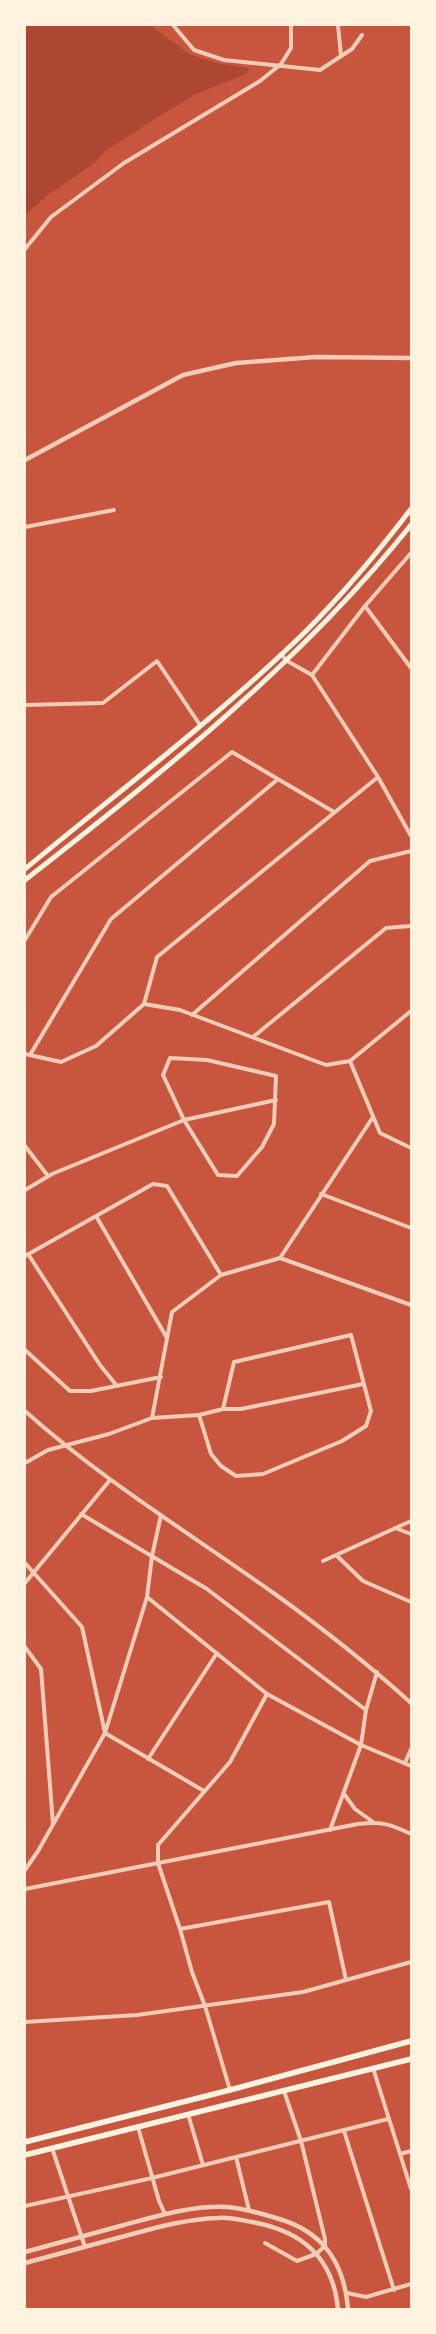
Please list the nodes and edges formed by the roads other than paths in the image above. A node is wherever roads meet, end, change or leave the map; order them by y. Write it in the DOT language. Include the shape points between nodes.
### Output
graph roads {
  1 [pos="172,25"];
  2 [pos="291,25"];
  3 [pos="338,25"];
  4 [pos="362,35"];
  5 [pos="341,56"];
  6 [pos="281,64"];
  7 [pos="25,249"];
  8 [pos="411,358"];
  9 [pos="25,460"];
  10 [pos="411,509"];
  11 [pos="114,510"];
  12 [pos="411,524"];
  13 [pos="25,527"];
  14 [pos="411,553"];
  15 [pos="365,606"];
  16 [pos="281,654"];
  17 [pos="287,661"];
  18 [pos="411,668"];
  19 [pos="312,675"];
  20 [pos="25,705"];
  21 [pos="200,725"];
  22 [pos="378,777"];
  23 [pos="278,779"];
  24 [pos="334,812"];
  25 [pos="411,836"];
  26 [pos="411,851"];
  27 [pos="25,869"];
  28 [pos="25,880"];
  29 [pos="411,926"];
  30 [pos="25,940"];
  31 [pos="144,1004"];
  32 [pos="411,1011"];
  33 [pos="192,1015"];
  34 [pos="253,1037"];
  35 [pos="25,1054"];
  36 [pos="30,1055"];
  37 [pos="350,1061"];
  38 [pos="276,1100"];
  39 [pos="373,1117"];
  40 [pos="184,1120"];
  41 [pos="25,1146"];
  42 [pos="411,1148"];
  43 [pos="48,1176"];
  44 [pos="25,1190"];
  45 [pos="321,1194"];
  46 [pos="96,1216"];
  47 [pos="411,1228"];
  48 [pos="26,1255"];
  49 [pos="280,1258"];
  50 [pos="220,1275"];
  51 [pos="411,1305"];
  52 [pos="167,1338"];
  53 [pos="25,1350"];
  54 [pos="161,1377"];
  55 [pos="363,1384"];
  56 [pos="117,1386"];
  57 [pos="223,1409"];
  58 [pos="25,1411"];
  59 [pos="199,1415"];
  60 [pos="152,1418"];
  61 [pos="63,1445"];
  62 [pos="25,1463"];
  63 [pos="110,1480"];
  64 [pos="81,1514"];
  65 [pos="161,1515"];
  66 [pos="411,1521"];
  67 [pos="395,1528"];
  68 [pos="411,1534"];
  69 [pos="336,1555"];
  70 [pos="152,1556"];
  71 [pos="323,1561"];
  72 [pos="25,1564"];
  73 [pos="34,1572"];
  74 [pos="25,1583"];
  75 [pos="147,1597"];
  76 [pos="411,1602"];
  77 [pos="25,1647"];
  78 [pos="217,1653"];
  79 [pos="377,1672"];
  80 [pos="267,1694"];
  81 [pos="411,1703"];
  82 [pos="366,1710"];
  83 [pos="105,1733"];
  84 [pos="361,1745"];
  85 [pos="411,1749"];
  86 [pos="148,1759"];
  87 [pos="406,1763"];
  88 [pos="411,1766"];
  89 [pos="204,1791"];
  90 [pos="344,1794"];
  91 [pos="373,1822"];
  92 [pos="53,1824"];
  93 [pos="330,1830"];
  94 [pos="411,1834"];
  95 [pos="158,1863"];
  96 [pos="25,1870"];
  97 [pos="25,1889"];
  98 [pos="180,1930"];
  99 [pos="411,1962"];
  100 [pos="346,1980"];
  101 [pos="205,2006"];
  102 [pos="25,2022"];
  103 [pos="411,2041"];
  104 [pos="411,2058"];
  105 [pos="373,2068"];
  106 [pos="230,2090"];
  107 [pos="284,2091"];
  108 [pos="188,2114"];
  109 [pos="388,2119"];
  110 [pos="138,2127"];
  111 [pos="344,2131"];
  112 [pos="301,2141"];
  113 [pos="25,2142"];
  114 [pos="52,2148"];
  115 [pos="411,2151"];
  116 [pos="400,2154"];
  117 [pos="25,2155"];
  118 [pos="236,2157"];
  119 [pos="203,2165"];
  120 [pos="152,2178"];
  121 [pos="411,2189"];
  122 [pos="68,2196"];
  123 [pos="25,2206"];
  124 [pos="249,2210"];
  125 [pos="182,2212"];
  126 [pos="165,2214"];
  127 [pos="182,2222"];
  128 [pos="83,2237"];
  129 [pos="265,2244"];
  130 [pos="325,2246"];
  131 [pos="85,2247"];
  132 [pos="25,2252"];
  133 [pos="316,2254"];
  134 [pos="25,2263"];
  135 [pos="411,2284"];
  136 [pos="394,2290"];
  137 [pos="347,2293"];
  138 [pos="338,2309"];
  139 [pos="348,2309"];
  1 -- 6 [label="street" via="194,50 224,60"];
  2 -- 6 [label="street" via="291,48"];
  3 -- 5 [label="street"];
  4 -- 5 [label="street" via="352,49"];
  5 -- 6 [label="street" via="320,70"];
  6 -- 7 [label="street" via="260,82 124,163 51,217"];
  8 -- 9 [label="street" via="316,357 236,363 183,375"];
  10 -- 16 [label="main road" via="336,598"];
  11 -- 13 [label="street"];
  12 -- 17 [label="main road" via="348,600"];
  14 -- 15 [label="street"];
  15 -- 18 [label="street"];
  15 -- 19 [label="street"];
  16 -- 17 [label="street"];
  16 -- 21 [label="main road"];
  17 -- 19 [label="street"];
  17 -- 28 [label="main road" via="208,733"];
  19 -- 22 [label="street"];
  20 -- 21 [label="street" via="103,703 157,661"];
  21 -- 27 [label="main road"];
  22 -- 24 [label="street"];
  22 -- 25 [label="street"];
  23 -- 24 [label="street"];
  23 -- 30 [label="street" via="232,752 51,897"];
  23 -- 36 [label="street" via="111,920"];
  24 -- 31 [label="street" via="157,957"];
  26 -- 33 [label="street" via="370,861"];
  29 -- 34 [label="street" via="386,928"];
  31 -- 33 [label="street"];
  31 -- 36 [label="street" via="96,1046 61,1062"];
  32 -- 37 [label="street"];
  33 -- 34 [label="street"];
  34 -- 37 [label="street" via="326,1065"];
  35 -- 36 [label="street"];
  37 -- 39 [label="street"];
  38 -- 40 [label="street"];
  38 -- 40 [label="street" via="274,1124 262,1147 237,1176 218,1175"];
  38 -- 40 [label="street" via="276,1076 207,1060 170,1058 164,1075"];
  39 -- 42 [label="street" via="380,1133"];
  39 -- 45 [label="street"];
  40 -- 43 [label="street"];
  41 -- 43 [label="street"];
  43 -- 44 [label="street"];
  45 -- 47 [label="street"];
  45 -- 49 [label="street"];
  46 -- 48 [label="street"];
  46 -- 50 [label="street" via="153,1184 167,1186"];
  46 -- 52 [label="street"];
  48 -- 56 [label="street"];
  49 -- 50 [label="street"];
  49 -- 51 [label="street"];
  50 -- 52 [label="street" via="172,1312"];
  52 -- 54 [label="street"];
  53 -- 56 [label="street" via="70,1392"];
  54 -- 56 [label="street"];
  54 -- 60 [label="street"];
  55 -- 57 [label="street" via="241,1409"];
  55 -- 57 [label="street" via="351,1335 234,1362"];
  55 -- 59 [label="street" via="371,1411 366,1426 342,1441 263,1474 236,1476 221,1466 211,1454"];
  57 -- 59 [label="street"];
  58 -- 61 [label="street"];
  59 -- 60 [label="street"];
  60 -- 61 [label="street" via="85,1441"];
  61 -- 62 [label="street"];
  61 -- 63 [label="street"];
  63 -- 64 [label="street"];
  63 -- 65 [label="street"];
  64 -- 70 [label="street"];
  64 -- 73 [label="street"];
  65 -- 70 [label="street"];
  65 -- 79 [label="street" via="277,1595"];
  66 -- 67 [label="street"];
  67 -- 68 [label="street"];
  67 -- 69 [label="street"];
  69 -- 71 [label="street"];
  69 -- 76 [label="street" via="363,1581"];
  70 -- 75 [label="street"];
  70 -- 82 [label="street" via="206,1589"];
  72 -- 73 [label="street"];
  73 -- 74 [label="street"];
  73 -- 83 [label="street" via="82,1627"];
  75 -- 78 [label="street"];
  75 -- 83 [label="street"];
  77 -- 92 [label="street" via="41,1669"];
  78 -- 80 [label="street"];
  78 -- 86 [label="street"];
  79 -- 81 [label="street"];
  79 -- 82 [label="street"];
  80 -- 84 [label="street"];
  80 -- 89 [label="street" via="230,1762"];
  82 -- 84 [label="street"];
  83 -- 86 [label="street"];
  83 -- 92 [label="street"];
  84 -- 87 [label="street"];
  84 -- 90 [label="street"];
  85 -- 87 [label="street"];
  86 -- 89 [label="street"];
  87 -- 88 [label="street"];
  89 -- 95 [label="street" via="158,1845"];
  90 -- 91 [label="street" via="354,1809"];
  90 -- 93 [label="street"];
  91 -- 93 [label="street"];
  91 -- 94 [label="street" via="388,1824"];
  92 -- 96 [label="street"];
  93 -- 95 [label="street"];
  95 -- 97 [label="street"];
  95 -- 98 [label="street"];
  98 -- 100 [label="street" via="329,1902"];
  98 -- 101 [label="street"];
  99 -- 100 [label="street"];
  100 -- 101 [label="street" via="303,1992"];
  101 -- 102 [label="street" via="137,2015"];
  101 -- 106 [label="street"];
  103 -- 106 [label="main road"];
  104 -- 105 [label="main road"];
  105 -- 107 [label="main road"];
  105 -- 109 [label="street"];
  106 -- 113 [label="main road"];
  107 -- 108 [label="main road"];
  107 -- 112 [label="street"];
  108 -- 110 [label="main road"];
  108 -- 119 [label="street"];
  109 -- 111 [label="street"];
  109 -- 116 [label="street"];
  110 -- 114 [label="main road"];
  110 -- 120 [label="street"];
  111 -- 112 [label="street"];
  111 -- 136 [label="street"];
  112 -- 118 [label="street"];
  112 -- 130 [label="street"];
  114 -- 117 [label="main road"];
  114 -- 122 [label="street"];
  115 -- 116 [label="street"];
  116 -- 121 [label="street"];
  118 -- 119 [label="street"];
  118 -- 124 [label="street"];
  119 -- 120 [label="street"];
  120 -- 122 [label="street"];
  120 -- 126 [label="street"];
  122 -- 123 [label="street"];
  122 -- 128 [label="street"];
  124 -- 125 [label="street" via="227,2207"];
  124 -- 130 [label="street" via="294,2223"];
  125 -- 126 [label="street"];
  125 -- 127 [label="street"];
  126 -- 128 [label="street"];
  127 -- 131 [label="street"];
  127 -- 133 [label="street" via="219,2218 260,2224 289,2233 310,2246"];
  128 -- 131 [label="street"];
  128 -- 132 [label="street"];
  129 -- 133 [label="street" via="297,2261"];
  130 -- 133 [label="street"];
  130 -- 137 [label="street" via="337,2264"];
  131 -- 134 [label="street"];
  133 -- 138 [label="street" via="327,2270 337,2296"];
  135 -- 136 [label="street"];
  136 -- 137 [label="street" via="366,2296"];
  137 -- 139 [label="street"];
}
